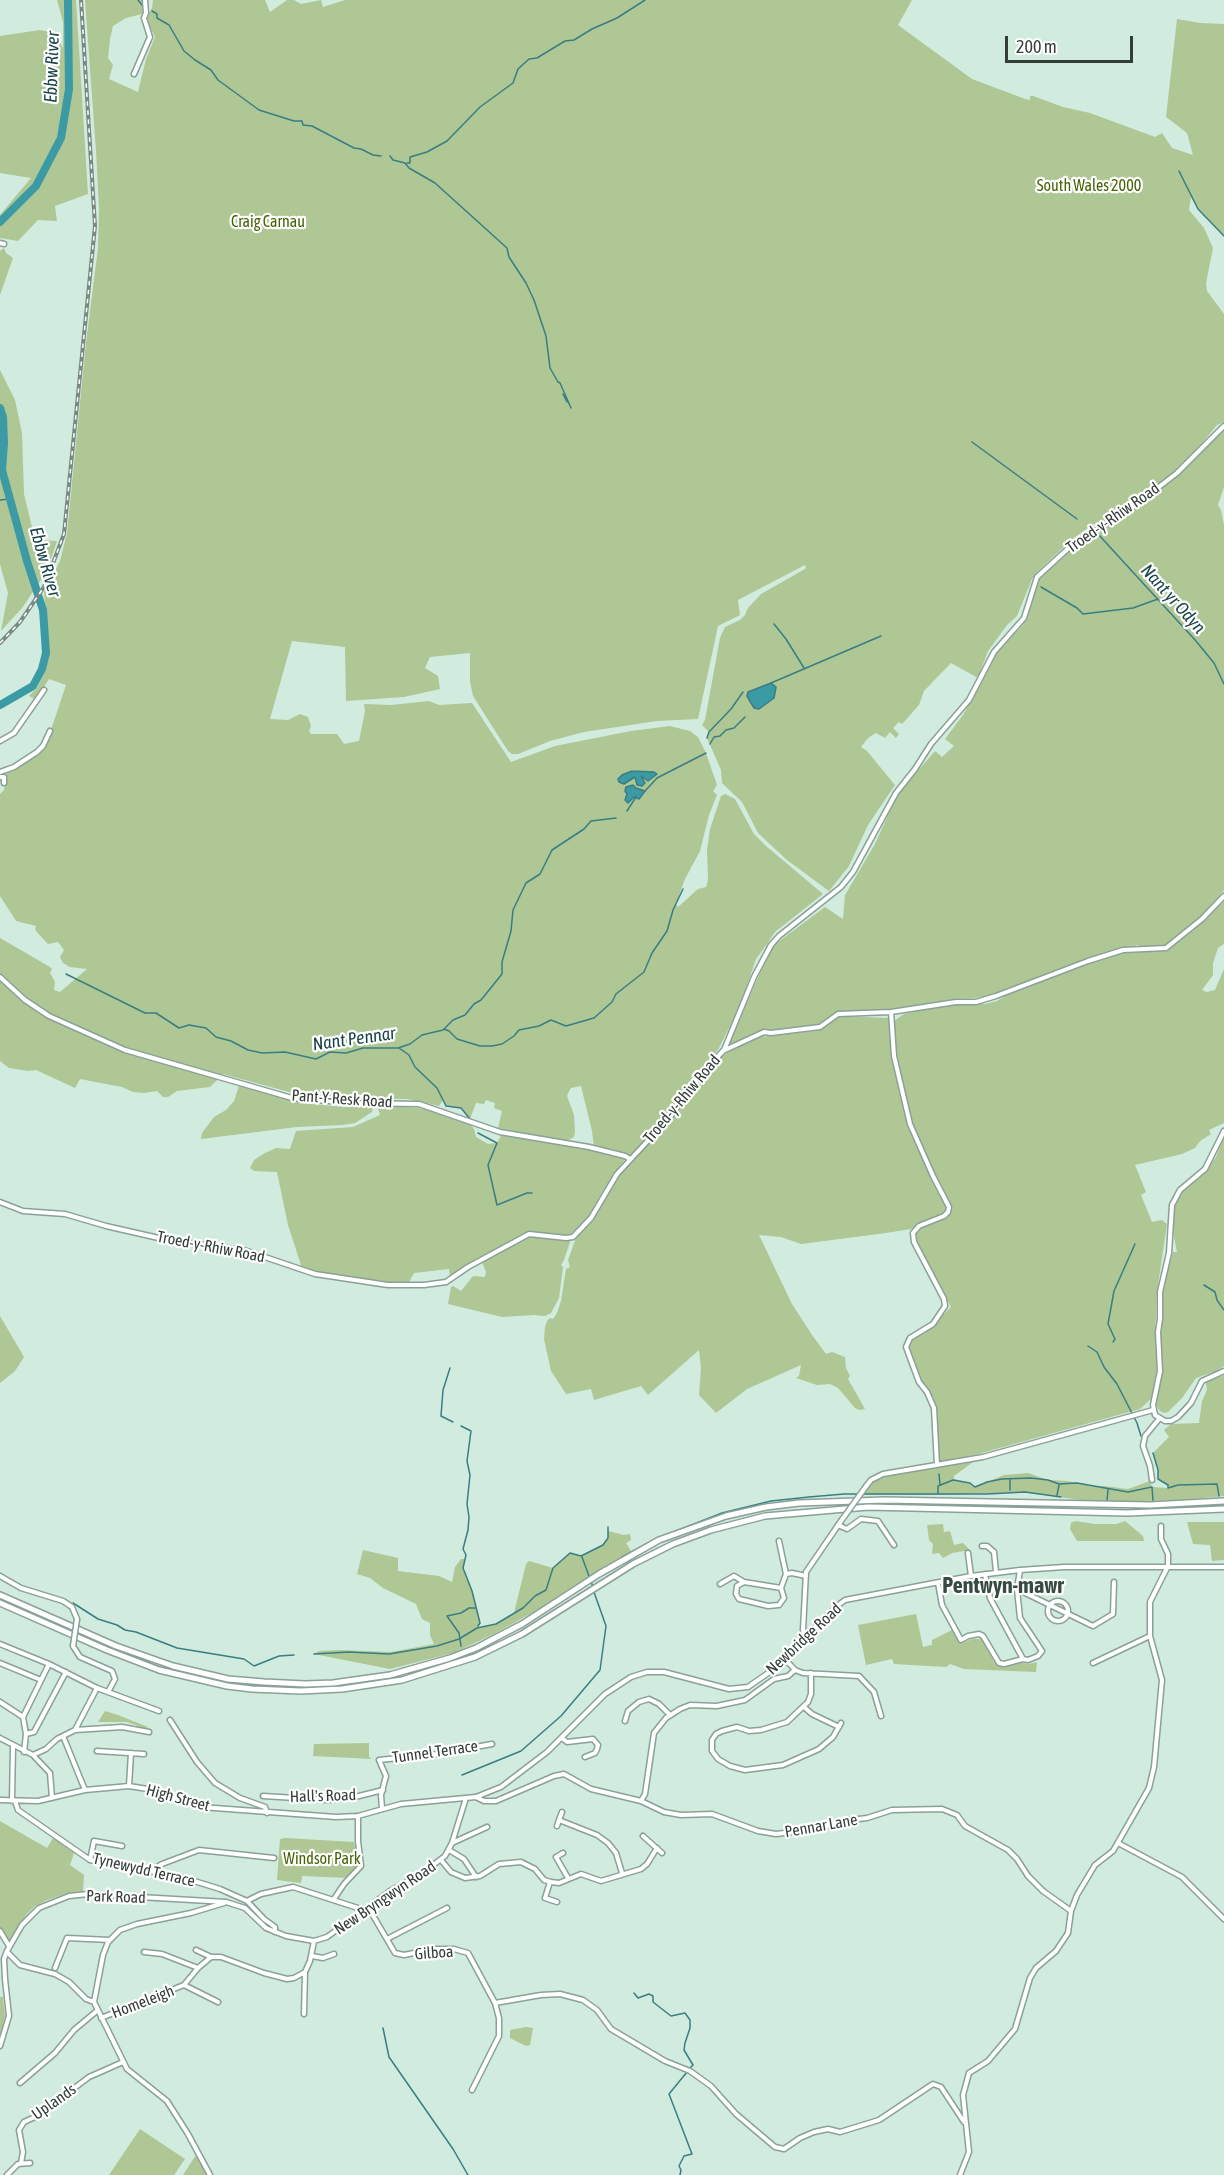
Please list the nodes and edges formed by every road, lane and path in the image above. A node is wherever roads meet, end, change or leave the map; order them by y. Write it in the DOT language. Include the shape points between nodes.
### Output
graph roads {
  1 [pos="145,0"];
  2 [pos="134,74"];
  3 [pos="1224,426"];
  4 [pos="44,690"];
  5 [pos="50,731"];
  6 [pos="0,741"];
  7 [pos="0,772"];
  8 [pos="0,777"];
  9 [pos="4,783"];
  10 [pos="1224,896"];
  11 [pos="0,977"];
  12 [pos="891,1012"];
  13 [pos="724,1050"];
  14 [pos="1224,1131"];
  15 [pos="630,1159"];
  16 [pos="0,1202"];
  17 [pos="1224,1371"];
  18 [pos="1153,1410"];
  19 [pos="1159,1419"];
  20 [pos="937,1465"];
  21 [pos="1152,1480"];
  22 [pos="1224,1501"];
  23 [pos="1224,1509"];
  24 [pos="840,1523"];
  25 [pos="1161,1526"];
  26 [pos="779,1541"];
  27 [pos="894,1545"];
  28 [pos="982,1546"];
  29 [pos="968,1553"];
  30 [pos="1168,1566"];
  31 [pos="1224,1567"];
  32 [pos="1020,1570"];
  33 [pos="996,1572"];
  34 [pos="786,1574"];
  35 [pos="985,1574"];
  36 [pos="0,1576"];
  37 [pos="806,1576"];
  38 [pos="971,1576"];
  39 [pos="744,1582"];
  40 [pos="938,1582"];
  41 [pos="1114,1582"];
  42 [pos="720,1584"];
  43 [pos="781,1588"];
  44 [pos="1017,1589"];
  45 [pos="0,1595"];
  46 [pos="0,1603"];
  47 [pos="1049,1606"];
  48 [pos="1068,1615"];
  49 [pos="1150,1636"];
  50 [pos="805,1637"];
  51 [pos="0,1644"];
  52 [pos="784,1659"];
  53 [pos="1023,1659"];
  54 [pos="0,1664"];
  55 [pos="50,1664"];
  56 [pos="1094,1664"];
  57 [pos="795,1670"];
  58 [pos="66,1672"];
  59 [pos="811,1673"];
  60 [pos="41,1680"];
  61 [pos="97,1688"];
  62 [pos="108,1692"];
  63 [pos="0,1702"];
  64 [pos="804,1707"];
  65 [pos="159,1711"];
  66 [pos="670,1715"];
  67 [pos="881,1716"];
  68 [pos="23,1717"];
  69 [pos="170,1720"];
  70 [pos="625,1721"];
  71 [pos="75,1730"];
  72 [pos="149,1732"];
  73 [pos="26,1734"];
  74 [pos="63,1736"];
  75 [pos="0,1738"];
  76 [pos="562,1738"];
  77 [pos="492,1744"];
  78 [pos="13,1746"];
  79 [pos="97,1751"];
  80 [pos="24,1752"];
  81 [pos="131,1753"];
  82 [pos="144,1754"];
  83 [pos="33,1755"];
  84 [pos="585,1757"];
  85 [pos="129,1786"];
  86 [pos="85,1790"];
  87 [pos="382,1791"];
  88 [pos="263,1796"];
  89 [pos="476,1797"];
  90 [pos="52,1798"];
  91 [pos="466,1798"];
  92 [pos="0,1800"];
  93 [pos="13,1801"];
  94 [pos="641,1801"];
  95 [pos="382,1809"];
  96 [pos="562,1812"];
  97 [pos="267,1813"];
  98 [pos="358,1816"];
  99 [pos="559,1820"];
  100 [pos="557,1826"];
  101 [pos="487,1827"];
  102 [pos="643,1836"];
  103 [pos="452,1843"];
  104 [pos="1118,1843"];
  105 [pos="122,1846"];
  106 [pos="657,1848"];
  107 [pos="449,1850"];
  108 [pos="564,1853"];
  109 [pos="662,1853"];
  110 [pos="274,1858"];
  111 [pos="90,1860"];
  112 [pos="441,1860"];
  113 [pos="150,1871"];
  114 [pos="622,1874"];
  115 [pos="476,1877"];
  116 [pos="568,1878"];
  117 [pos="550,1882"];
  118 [pos="334,1899"];
  119 [pos="247,1901"];
  120 [pos="226,1902"];
  121 [pos="557,1902"];
  122 [pos="238,1905"];
  123 [pos="368,1907"];
  124 [pos="447,1908"];
  125 [pos="364,1910"];
  126 [pos="1071,1911"];
  127 [pos="1224,1919"];
  128 [pos="0,1931"];
  129 [pos="275,1932"];
  130 [pos="387,1939"];
  131 [pos="110,1940"];
  132 [pos="314,1941"];
  133 [pos="9,1946"];
  134 [pos="196,1950"];
  135 [pos="6,1951"];
  136 [pos="144,1952"];
  137 [pos="334,1954"];
  138 [pos="312,1956"];
  139 [pos="211,1957"];
  140 [pos="55,1968"];
  141 [pos="198,1968"];
  142 [pos="304,1972"];
  143 [pos="184,1985"];
  144 [pos="94,2002"];
  145 [pos="218,2002"];
  146 [pos="495,2003"];
  147 [pos="98,2010"];
  148 [pos="304,2014"];
  149 [pos="101,2018"];
  150 [pos="0,2046"];
  151 [pos="123,2062"];
  152 [pos="20,2083"];
  153 [pos="472,2090"];
  154 [pos="965,2123"];
  155 [pos="21,2163"];
  156 [pos="30,2163"];
  157 [pos="7,2175"];
  158 [pos="210,2175"];
  159 [pos="960,2175"];
  1 -- 2 [label="street" via="144,18 150,37"];
  3 -- 13 [label="street, Troed-y-Rhiw Road" via="1177,473 1133,507 1072,544 1037,577 1024,618 994,652 969,700 896,793 853,872 841,887 771,945"];
  4 -- 6 [label="street" via="14,733"];
  5 -- 7 [label="street" via="37,752"];
  8 -- 9 [label="street" via="4,777"];
  10 -- 12 [label="street" via="1166,948 1115,952 976,1002"];
  11 -- 15 [label="street, Pant-Y-Resk Road" via="49,1016 125,1050 292,1098 419,1104 494,1130 589,1147"];
  12 -- 13 [label="street" via="838,1014 820,1027 764,1032"];
  12 -- 20 [label="street" via="894,1056 910,1124 949,1207 944,1216 913,1233 945,1306 933,1324 910,1338 906,1347 934,1408"];
  13 -- 15 [label="street, Troed-y-Rhiw Road"];
  14 -- 18 [label="street" via="1205,1169 1180,1190 1172,1205 1169,1253 1160,1292 1160,1371"];
  15 -- 16 [label="street, Troed-y-Rhiw Road" via="591,1218 573,1237 529,1234 450,1280 424,1285 377,1284 315,1274 247,1251 163,1239 65,1214 23,1211"];
  17 -- 19 [label="street" via="1202,1381 1191,1403 1178,1417 1171,1421"];
  18 -- 19 [label="street"];
  18 -- 20 [label="street" via="1003,1452"];
  19 -- 21 [label="street" via="1145,1436 1143,1446"];
  20 -- 24 [label="street, bridge" via="883,1474 871,1480"];
  22 -- 45 [label="main road" via="1150,1505 849,1500 726,1516 659,1540 476,1648 399,1672 333,1683 240,1680 202,1674 116,1646"];
  23 -- 46 [label="main road" via="1127,1513 868,1507 765,1516 673,1544 633,1564 522,1634 475,1657 402,1680 342,1689 244,1688 159,1670"];
  24 -- 27 [label="street" via="847,1529 861,1519 878,1521"];
  24 -- 37 [label="street"];
  25 -- 30 [label="street"];
  26 -- 34 [label="street"];
  28 -- 33 [label="street" via="994,1552"];
  29 -- 38 [label="street"];
  30 -- 31 [label="street, Newbridge Road"];
  30 -- 32 [label="street, Newbridge Road"];
  30 -- 49 [label="street" via="1150,1602"];
  32 -- 33 [label="street, Newbridge Road"];
  32 -- 44 [label="street"];
  33 -- 35 [label="street, Newbridge Road"];
  34 -- 37 [label="street"];
  34 -- 43 [label="street"];
  35 -- 38 [label="street, Newbridge Road"];
  35 -- 53 [label="street" via="990,1598"];
  36 -- 62 [label="street, bridge" via="72,1607 77,1619 73,1646 80,1657 112,1671 115,1679"];
  37 -- 50 [label="street"];
  38 -- 40 [label="street, Newbridge Road"];
  39 -- 42 [label="street" via="734,1576"];
  39 -- 43 [label="street"];
  39 -- 43 [label="street" via="737,1586 739,1599 768,1606 779,1605 784,1598"];
  40 -- 50 [label="street, Newbridge Road" via="845,1600"];
  40 -- 53 [label="street" via="942,1605 961,1640 979,1634 999,1663"];
  41 -- 48 [label="street" via="1113,1614 1093,1626"];
  44 -- 47 [label="street"];
  44 -- 53 [label="street" via="1020,1618 1042,1651 1029,1660"];
  47 -- 48 [label="street"];
  47 -- 48 [label="street" via="1062,1603"];
  47 -- 48 [label="street" via="1048,1612 1054,1618 1062,1620"];
  49 -- 56 [label="street"];
  49 -- 104 [label="street" via="1162,1680 1155,1767 1149,1788"];
  50 -- 52 [label="street, Newbridge Road"];
  51 -- 55 [label="street"];
  52 -- 57 [label="street"];
  52 -- 76 [label="street, Newbridge Road" via="756,1682 738,1689 664,1672 631,1677 605,1694"];
  54 -- 60 [label="street"];
  55 -- 58 [label="street"];
  55 -- 60 [label="street"];
  57 -- 59 [label="street"];
  57 -- 66 [label="street" via="774,1679 745,1700 717,1706 690,1705"];
  58 -- 61 [label="street"];
  58 -- 73 [label="street" via="34,1732"];
  59 -- 64 [label="street" via="811,1695"];
  59 -- 67 [label="street" via="859,1676 874,1692"];
  60 -- 68 [label="street"];
  61 -- 62 [label="street"];
  61 -- 71 [label="street"];
  62 -- 65 [label="street"];
  63 -- 68 [label="street"];
  64 -- 64 [label="street" via="840,1725 819,1749 783,1765 745,1770 730,1766 712,1751 716,1734 737,1727 761,1730 787,1722"];
  66 -- 70 [label="street" via="650,1699 628,1711"];
  66 -- 94 [label="street" via="654,1733"];
  68 -- 73 [label="street"];
  69 -- 97 [label="street" via="215,1783 265,1807"];
  71 -- 72 [label="street" via="122,1727"];
  71 -- 74 [label="street"];
  73 -- 80 [label="street"];
  74 -- 83 [label="street"];
  74 -- 86 [label="street"];
  75 -- 78 [label="street"];
  76 -- 84 [label="street" via="567,1742 593,1738 597,1749"];
  76 -- 89 [label="street, Newbridge Road" via="501,1787"];
  77 -- 87 [label="street, Tunnel Terrace" via="379,1760 386,1776"];
  78 -- 80 [label="street"];
  78 -- 93 [label="street"];
  79 -- 81 [label="street"];
  80 -- 83 [label="street"];
  81 -- 82 [label="street"];
  81 -- 85 [label="street"];
  83 -- 90 [label="street" via="50,1773"];
  85 -- 86 [label="street, High Street"];
  85 -- 97 [label="street, High Street" via="154,1790 201,1807"];
  86 -- 90 [label="street, High Street"];
  87 -- 88 [label="street, Hall's Road" via="328,1800"];
  87 -- 95 [label="street"];
  89 -- 91 [label="street, Newbridge Road"];
  89 -- 94 [label="street, Pennar Lane" via="496,1801 564,1774 591,1789"];
  90 -- 93 [label="street, High Street"];
  91 -- 95 [label="street, Newbridge Road"];
  91 -- 103 [label="street, New Bryngwyn Road"];
  92 -- 93 [label="street, High Street"];
  93 -- 111 [label="street, Tynewydd Terrace" via="18,1810"];
  94 -- 126 [label="street, Pennar Lane" via="664,1812 712,1814 776,1834 818,1829 892,1810 942,1809 1008,1850 1043,1891"];
  95 -- 98 [label="street, High Street"];
  96 -- 99 [label="street"];
  97 -- 98 [label="street, High Street"];
  98 -- 118 [label="street" via="361,1866"];
  99 -- 100 [label="street"];
  99 -- 114 [label="street" via="608,1843 616,1853"];
  101 -- 103 [label="street"];
  102 -- 106 [label="street"];
  103 -- 107 [label="street, New Bryngwyn Road"];
  104 -- 126 [label="street" via="1095,1865"];
  104 -- 127 [label="street" via="1182,1877"];
  105 -- 111 [label="street" via="94,1840"];
  106 -- 109 [label="street"];
  106 -- 114 [label="street" via="641,1869"];
  107 -- 112 [label="street, New Bryngwyn Road"];
  107 -- 115 [label="street" via="464,1859"];
  108 -- 116 [label="street" via="556,1857"];
  110 -- 113 [label="street" via="199,1850"];
  111 -- 113 [label="street, Tynewydd Terrace"];
  112 -- 115 [label="street" via="458,1876"];
  112 -- 123 [label="street, New Bryngwyn Road"];
  113 -- 119 [label="street, Tynewydd Terrace" via="220,1889"];
  114 -- 116 [label="street" via="602,1881 581,1874"];
  115 -- 117 [label="street" via="499,1864 521,1862"];
  116 -- 117 [label="street"];
  117 -- 121 [label="street" via="545,1898"];
  118 -- 119 [label="street" via="293,1887"];
  118 -- 125 [label="street"];
  119 -- 129 [label="street, Tynewydd Terrace" via="275,1927"];
  120 -- 122 [label="street, Park Road"];
  120 -- 131 [label="street" via="137,1924 120,1930"];
  120 -- 133 [label="street, Park Road" via="69,1896 50,1902 28,1917"];
  122 -- 129 [label="street, New Bryngwyn Road"];
  123 -- 125 [label="street, New Bryngwyn Road"];
  123 -- 130 [label="street, Gilboa"];
  124 -- 130 [label="street"];
  125 -- 132 [label="street, New Bryngwyn Road" via="338,1931"];
  126 -- 154 [label="street" via="1068,1933 1030,1978 1015,2030 988,2061 969,2073 963,2096"];
  128 -- 133 [label="street"];
  129 -- 132 [label="street, New Bryngwyn Road"];
  130 -- 146 [label="street, Gilboa" via="395,1953 404,1955 433,1949 468,1953"];
  131 -- 140 [label="street" via="67,1938"];
  131 -- 144 [label="street" via="103,1955"];
  132 -- 138 [label="street"];
  133 -- 135 [label="street, Park Road"];
  134 -- 139 [label="street"];
  135 -- 144 [label="street" via="20,1965 55,1974"];
  135 -- 150 [label="street, Park Road" via="9,2016"];
  136 -- 141 [label="street, Homeleigh" via="162,1954"];
  137 -- 138 [label="street"];
  138 -- 142 [label="street"];
  139 -- 141 [label="street, Homeleigh"];
  139 -- 142 [label="street" via="287,1979"];
  141 -- 143 [label="street, Homeleigh"];
  142 -- 148 [label="street"];
  143 -- 145 [label="street, Homeleigh"];
  143 -- 149 [label="street, Homeleigh"];
  144 -- 147 [label="street"];
  146 -- 153 [label="street" via="499,2036"];
  146 -- 154 [label="street" via="541,1995 583,2000 597,2010 611,2029 711,2086 736,2114 775,2147 784,2149 813,2132 840,2132 879,2120 933,2084 941,2087"];
  147 -- 149 [label="street"];
  147 -- 152 [label="street"];
  149 -- 151 [label="street"];
  151 -- 155 [label="street, Uplands" via="89,2077 24,2122 19,2130"];
  151 -- 158 [label="street" via="167,2101"];
  154 -- 159 [label="street" via="969,2152"];
  155 -- 156 [label="street"];
  155 -- 157 [label="street"];
}
